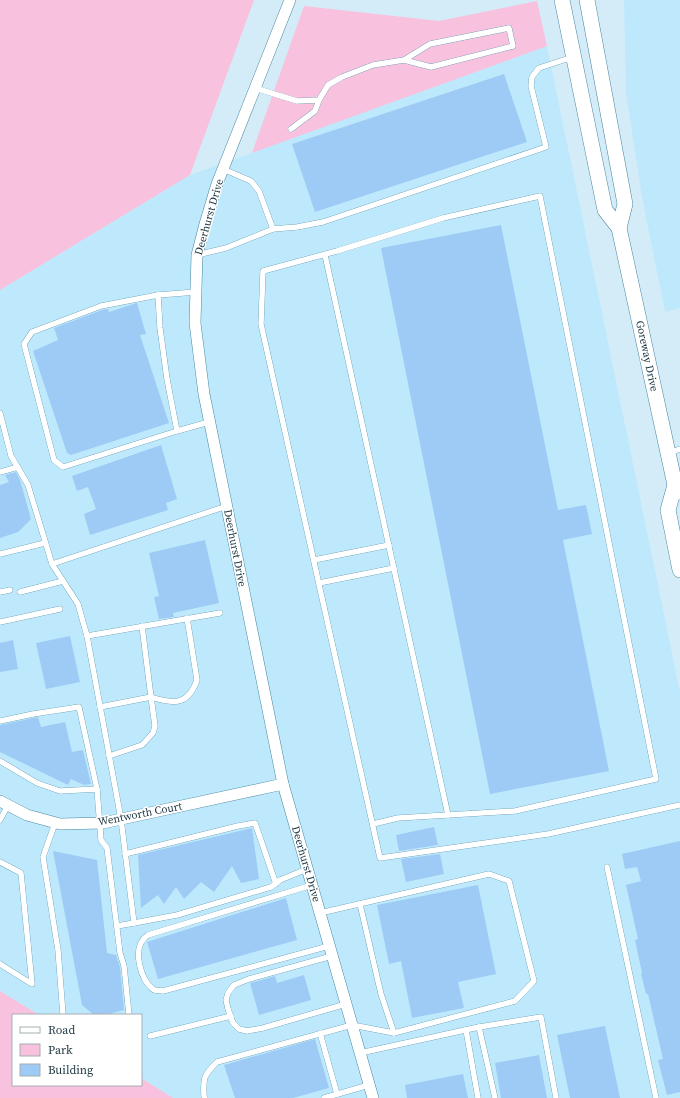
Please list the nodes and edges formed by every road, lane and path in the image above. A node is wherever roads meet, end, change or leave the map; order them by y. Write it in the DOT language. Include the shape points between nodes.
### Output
graph roads {
  1 [pos="290,0"];
  2 [pos="562,0"];
  3 [pos="587,0"];
  4 [pos="574,57"];
  5 [pos="404,60"];
  6 [pos="255,88"];
  7 [pos="319,100"];
  8 [pos="292,130"];
  9 [pos="223,169"];
  10 [pos="619,228"];
  11 [pos="273,229"];
  12 [pos="324,254"];
  13 [pos="197,255"];
  14 [pos="196,292"];
  15 [pos="158,295"];
  16 [pos="0,413"];
  17 [pos="209,422"];
  18 [pos="2,431"];
  19 [pos="177,431"];
  20 [pos="674,451"];
  21 [pos="18,466"];
  22 [pos="0,472"];
  23 [pos="677,488"];
  24 [pos="227,506"];
  25 [pos="45,543"];
  26 [pos="389,545"];
  27 [pos="0,554"];
  28 [pos="314,560"];
  29 [pos="52,564"];
  30 [pos="394,568"];
  31 [pos="680,570"];
  32 [pos="63,582"];
  33 [pos="319,583"];
  34 [pos="10,590"];
  35 [pos="0,592"];
  36 [pos="20,592"];
  37 [pos="60,609"];
  38 [pos="220,613"];
  39 [pos="187,618"];
  40 [pos="0,622"];
  41 [pos="142,626"];
  42 [pos="87,636"];
  43 [pos="151,697"];
  44 [pos="100,707"];
  45 [pos="0,722"];
  46 [pos="109,756"];
  47 [pos="0,761"];
  48 [pos="283,784"];
  49 [pos="97,790"];
  50 [pos="4,803"];
  51 [pos="680,805"];
  52 [pos="448,815"];
  53 [pos="121,819"];
  54 [pos="0,820"];
  55 [pos="55,823"];
  56 [pos="100,823"];
  57 [pos="373,824"];
  58 [pos="125,854"];
  59 [pos="0,862"];
  60 [pos="608,867"];
  61 [pos="307,870"];
  62 [pos="276,884"];
  63 [pos="312,885"];
  64 [pos="360,904"];
  65 [pos="320,913"];
  66 [pos="134,923"];
  67 [pos="116,926"];
  68 [pos="331,951"];
  69 [pos="0,964"];
  70 [pos="346,1004"];
  71 [pos="63,1014"];
  72 [pos="129,1014"];
  73 [pos="231,1016"];
  74 [pos="352,1025"];
  75 [pos="479,1028"];
  76 [pos="466,1030"];
  77 [pos="320,1033"];
  78 [pos="394,1033"];
  79 [pos="150,1036"];
  80 [pos="360,1053"];
  81 [pos="369,1085"];
  82 [pos="337,1094"];
  83 [pos="205,1098"];
  84 [pos="324,1098"];
  85 [pos="371,1098"];
  86 [pos="478,1098"];
  87 [pos="495,1098"];
  88 [pos="556,1098"];
  89 [pos="656,1098"];
  1 -- 6 [label="street, Deerhurst Drive"];
  2 -- 4 [label="main road, Goreway Drive"];
  3 -- 10 [label="main road, Goreway Drive" via="625,204"];
  4 -- 10 [label="main road, Goreway Drive" via="605,210"];
  4 -- 11 [label="lane" via="539,68 532,77 531,86 546,147 323,222"];
  5 -- 5 [label="lane" via="431,67 513,46 509,28 430,44"];
  5 -- 7 [label="lane" via="373,65 342,77 328,85"];
  6 -- 7 [label="lane" via="297,101"];
  6 -- 9 [label="street, Deerhurst Drive"];
  7 -- 8 [label="lane" via="315,112"];
  9 -- 11 [label="lane" via="251,181 259,191"];
  9 -- 13 [label="street, Deerhurst Drive"];
  10 -- 20 [label="main road, Goreway Drive"];
  11 -- 13 [label="lane" via="226,248"];
  12 -- 26 [label="lane"];
  12 -- 28 [label="lane" via="263,272 262,324"];
  12 -- 52 [label="lane" via="443,218 540,196 656,779 515,811"];
  13 -- 14 [label="street, Deerhurst Drive"];
  14 -- 15 [label="lane"];
  14 -- 17 [label="street, Deerhurst Drive" via="195,323"];
  15 -- 19 [label="lane" via="166,379"];
  15 -- 19 [label="lane" via="101,306 32,332 24,344 54,460 63,467"];
  16 -- 18 [label="lane"];
  17 -- 19 [label="lane"];
  17 -- 24 [label="street, Deerhurst Drive"];
  18 -- 21 [label="lane" via="11,456"];
  20 -- 23 [label="main road, Goreway Drive"];
  21 -- 22 [label="lane"];
  21 -- 25 [label="lane" via="28,485"];
  23 -- 31 [label="main road, Goreway Drive" via="668,510"];
  24 -- 29 [label="lane"];
  24 -- 48 [label="street, Deerhurst Drive"];
  25 -- 27 [label="lane"];
  25 -- 29 [label="lane"];
  26 -- 28 [label="lane"];
  26 -- 30 [label="lane"];
  28 -- 33 [label="lane"];
  29 -- 32 [label="lane"];
  30 -- 33 [label="lane"];
  30 -- 52 [label="lane"];
  32 -- 36 [label="lane"];
  32 -- 42 [label="lane" via="78,604"];
  33 -- 57 [label="lane"];
  34 -- 35 [label="lane"];
  37 -- 40 [label="lane"];
  38 -- 39 [label="lane"];
  39 -- 41 [label="lane"];
  39 -- 43 [label="lane" via="197,680 193,690 187,698 169,702"];
  41 -- 42 [label="lane"];
  41 -- 43 [label="lane"];
  42 -- 44 [label="lane"];
  43 -- 44 [label="lane"];
  43 -- 46 [label="lane" via="155,726 153,733 142,745"];
  44 -- 46 [label="lane"];
  45 -- 49 [label="lane" via="79,707"];
  46 -- 53 [label="lane"];
  47 -- 49 [label="lane" via="37,783 60,791"];
  48 -- 53 [label="street, Wentworth Court"];
  48 -- 61 [label="street, Deerhurst Drive"];
  49 -- 56 [label="lane"];
  50 -- 54 [label="lane"];
  50 -- 55 [label="street, Wentworth Court" via="27,815"];
  51 -- 57 [label="lane" via="548,834 380,858"];
  52 -- 57 [label="lane" via="398,818"];
  53 -- 56 [label="street, Wentworth Court"];
  53 -- 58 [label="lane"];
  55 -- 56 [label="street, Wentworth Court"];
  55 -- 71 [label="lane" via="43,857 58,950"];
  56 -- 67 [label="lane" via="101,840 107,848"];
  58 -- 62 [label="lane" via="255,823"];
  58 -- 66 [label="lane"];
  59 -- 69 [label="lane" via="21,873 32,984"];
  60 -- 89 [label="lane"];
  61 -- 62 [label="lane"];
  61 -- 63 [label="street, Deerhurst Drive"];
  62 -- 66 [label="lane" via="177,915"];
  63 -- 65 [label="street, Deerhurst Drive"];
  63 -- 68 [label="lane" via="148,935 139,944 138,956 144,978 154,990 163,991"];
  64 -- 65 [label="lane"];
  64 -- 78 [label="lane" via="381,994"];
  64 -- 78 [label="lane" via="489,874 509,881 534,981 515,1001"];
  65 -- 68 [label="street, Deerhurst Drive"];
  66 -- 67 [label="lane"];
  67 -- 72 [label="lane" via="124,966"];
  68 -- 70 [label="street, Deerhurst Drive"];
  68 -- 73 [label="lane" via="234,985 226,1000"];
  70 -- 73 [label="lane" via="247,1031 239,1029"];
  70 -- 74 [label="street, Deerhurst Drive"];
  73 -- 79 [label="lane"];
  74 -- 77 [label="lane"];
  74 -- 78 [label="lane"];
  74 -- 80 [label="street, Deerhurst Drive"];
  75 -- 76 [label="lane"];
  75 -- 87 [label="lane"];
  75 -- 88 [label="lane" via="540,1017"];
  76 -- 80 [label="lane"];
  76 -- 86 [label="lane"];
  77 -- 82 [label="lane"];
  77 -- 83 [label="lane" via="217,1062 203,1080"];
  80 -- 81 [label="street, Deerhurst Drive"];
  81 -- 82 [label="lane"];
  81 -- 85 [label="street, Deerhurst Drive"];
  82 -- 84 [label="lane"];
}
